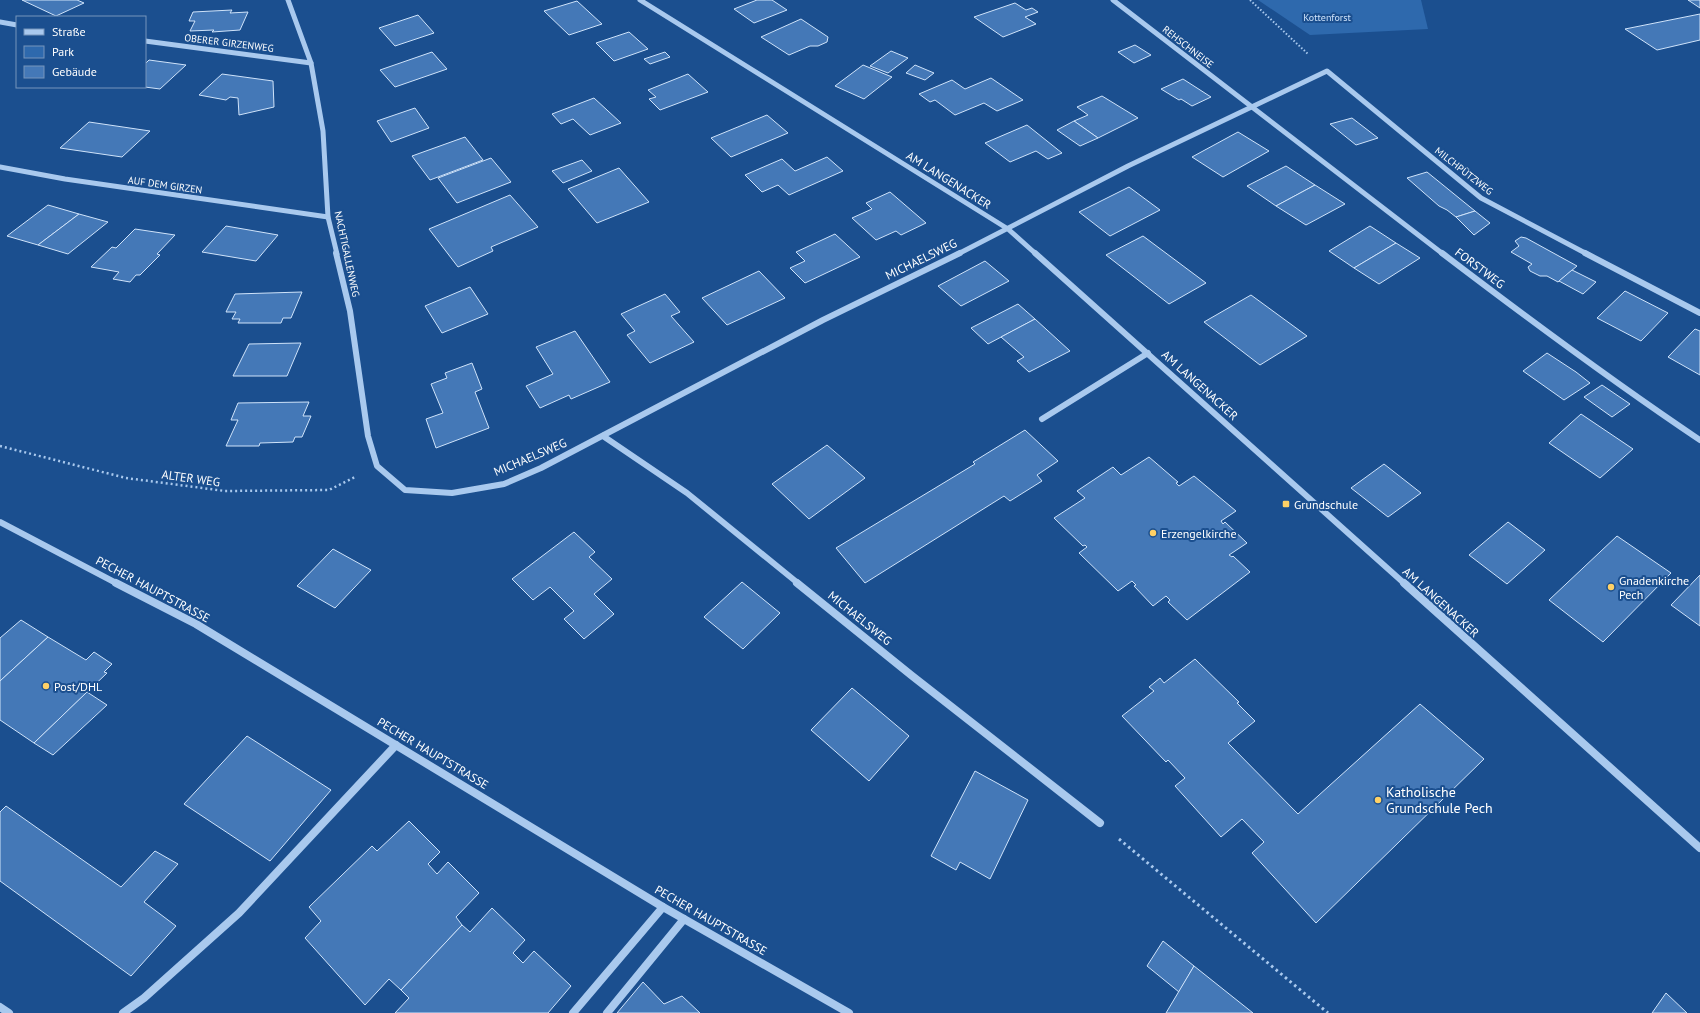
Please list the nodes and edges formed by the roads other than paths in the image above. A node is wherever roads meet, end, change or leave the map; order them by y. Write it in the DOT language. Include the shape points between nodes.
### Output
graph roads {
  1 [pos="288,0"];
  2 [pos="640,0"];
  3 [pos="1113,0"];
  4 [pos="0,22"];
  5 [pos="16,25"];
  6 [pos="146,41"];
  7 [pos="311,63"];
  8 [pos="1252,107"];
  9 [pos="0,167"];
  10 [pos="328,217"];
  11 [pos="1008,229"];
  12 [pos="1700,313"];
  13 [pos="1148,354"];
  14 [pos="1042,419"];
  15 [pos="603,436"];
  16 [pos="1700,440"];
  17 [pos="377,466"];
  18 [pos="0,522"];
  19 [pos="396,745"];
  20 [pos="1100,823"];
  21 [pos="1700,848"];
  22 [pos="663,907"];
  23 [pos="684,918"];
  24 [pos="0,1007"];
  25 [pos="9,1013"];
  26 [pos="123,1013"];
  27 [pos="573,1013"];
  28 [pos="606,1013"];
  29 [pos="849,1013"];
  1 -- 7 [label="street, NACHTIGALLENWEG"];
  2 -- 11 [label="street, AM LANGENACKER"];
  3 -- 8 [label="street, REHSCHNEISE"];
  4 -- 5 [label="street"];
  6 -- 7 [label="street, OBERER GIRZENWEG"];
  7 -- 10 [label="street, NACHTIGALLENWEG" via="323,131"];
  8 -- 11 [label="street, MICHAELSWEG" via="1128,166"];
  8 -- 12 [label="street, MILCHPÜTZWEG" via="1327,71 1482,198"];
  8 -- 16 [label="street, FORSTWEG" via="1509,304"];
  9 -- 10 [label="street, AUF DEM GIRZEN" via="64,179"];
  10 -- 17 [label="street, NACHTIGALLENWEG" via="350,311 368,436"];
  11 -- 13 [label="street, AM LANGENACKER"];
  11 -- 15 [label="street, MICHAELSWEG" via="822,320"];
  13 -- 14 [label="street"];
  13 -- 21 [label="street, AM LANGENACKER"];
  15 -- 17 [label="street, MICHAELSWEG" via="504,484 452,493 405,490"];
  15 -- 20 [label="street, MICHAELSWEG" via="687,493 911,675"];
  18 -- 19 [label="street, PECHER HAUPTSTRASSE" via="196,624"];
  19 -- 22 [label="street, PECHER HAUPTSTRASSE"];
  19 -- 26 [label="street" via="239,913 144,998"];
  22 -- 23 [label="street, PECHER HAUPTSTRASSE"];
  22 -- 27 [label="street"];
  23 -- 28 [label="street"];
  23 -- 29 [label="street, PECHER HAUPTSTRASSE"];
  24 -- 25 [label="street"];
}
